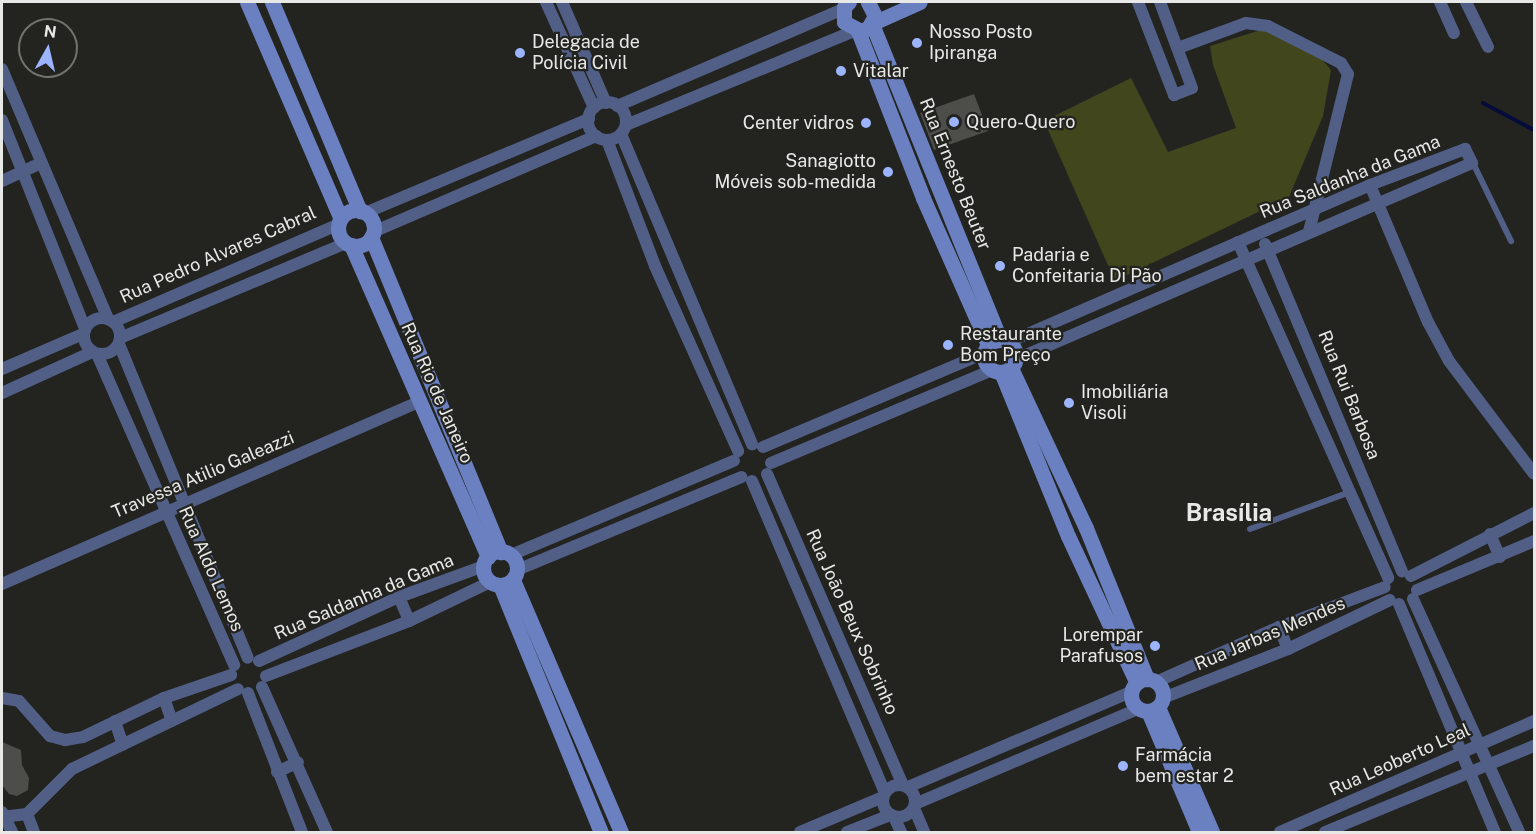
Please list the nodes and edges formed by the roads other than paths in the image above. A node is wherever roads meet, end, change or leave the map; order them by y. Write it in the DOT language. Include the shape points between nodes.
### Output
graph roads {
  1 [pos="247,2"];
  2 [pos="272,2"];
  3 [pos="546,2"];
  4 [pos="562,2"];
  5 [pos="868,2"];
  6 [pos="920,2"];
  7 [pos="1138,2"];
  8 [pos="1160,2"];
  9 [pos="1440,2"];
  10 [pos="1466,2"];
  11 [pos="845,5"];
  12 [pos="864,27"];
  13 [pos="1454,33"];
  14 [pos="767,42"];
  15 [pos="1488,46"];
  16 [pos="1178,48"];
  17 [pos="720,62"];
  18 [pos="776,63"];
  19 [pos="2,69"];
  20 [pos="729,82"];
  21 [pos="602,109"];
  22 [pos="2,120"];
  23 [pos="623,130"];
  24 [pos="601,138"];
  25 [pos="1472,162"];
  26 [pos="41,163"];
  27 [pos="23,171"];
  28 [pos="2,181"];
  29 [pos="1370,185"];
  30 [pos="1378,204"];
  31 [pos="1314,209"];
  32 [pos="363,212"];
  33 [pos="340,221"];
  34 [pos="1309,232"];
  35 [pos="1260,233"];
  36 [pos="372,235"];
  37 [pos="1511,241"];
  38 [pos="1238,242"];
  39 [pos="349,244"];
  40 [pos="1268,250"];
  41 [pos="1246,260"];
  42 [pos="110,320"];
  43 [pos="84,331"];
  44 [pos="119,341"];
  45 [pos="995,345"];
  46 [pos="95,353"];
  47 [pos="1005,367"];
  48 [pos="2,369"];
  49 [pos="429,373"];
  50 [pos="410,381"];
  51 [pos="2,393"];
  52 [pos="419,402"];
  53 [pos="150,419"];
  54 [pos="129,427"];
  55 [pos="757,446"];
  56 [pos="736,456"];
  57 [pos="769,468"];
  58 [pos="1534,474"];
  59 [pos="747,479"];
  60 [pos="1350,492"];
  61 [pos="185,502"];
  62 [pos="165,510"];
  63 [pos="602,513"];
  64 [pos="1534,513"];
  65 [pos="1250,529"];
  66 [pos="611,532"];
  67 [pos="1490,534"];
  68 [pos="1534,541"];
  69 [pos="1500,556"];
  70 [pos="496,558"];
  71 [pos="1406,574"];
  72 [pos="218,577"];
  73 [pos="505,579"];
  74 [pos="1387,582"];
  75 [pos="2,584"];
  76 [pos="197,586"];
  77 [pos="1415,595"];
  78 [pos="399,597"];
  79 [pos="1395,602"];
  80 [pos="409,621"];
  81 [pos="1279,627"];
  82 [pos="1288,649"];
  83 [pos="254,660"];
  84 [pos="233,670"];
  85 [pos="264,682"];
  86 [pos="1143,684"];
  87 [pos="243,691"];
  88 [pos="2,698"];
  89 [pos="164,698"];
  90 [pos="1152,706"];
  91 [pos="115,721"];
  92 [pos="172,721"];
  93 [pos="1534,721"];
  94 [pos="1480,744"];
  95 [pos="123,745"];
  96 [pos="1534,746"];
  97 [pos="1460,753"];
  98 [pos="594,761"];
  99 [pos="298,762"];
  100 [pos="1490,766"];
  101 [pos="573,771"];
  102 [pos="277,772"];
  103 [pos="1470,774"];
  104 [pos="906,786"];
  105 [pos="884,795"];
  106 [pos="915,806"];
  107 [pos="27,814"];
  108 [pos="3,816"];
  109 [pos="892,816"];
  110 [pos="12,832"];
  111 [pos="34,832"];
  112 [pos="302,832"];
  113 [pos="327,832"];
  114 [pos="601,832"];
  115 [pos="621,832"];
  116 [pos="800,832"];
  117 [pos="847,832"];
  118 [pos="901,832"];
  119 [pos="924,832"];
  120 [pos="1198,832"];
  121 [pos="1212,832"];
  122 [pos="1280,832"];
  123 [pos="1325,832"];
  124 [pos="1495,832"];
  125 [pos="1519,832"];
  1 -- 33 [label="main road"];
  2 -- 32 [label="main road"];
  3 -- 21 [label="street"];
  4 -- 21 [label="street"];
  5 -- 12 [label="main road" via="874,10"];
  6 -- 12 [label="main road"];
  7 -- 16 [label="street" via="1174,94 1192,88"];
  8 -- 16 [label="street"];
  9 -- 13 [label="street"];
  10 -- 15 [label="street"];
  11 -- 12 [label="main road" via="844,22"];
  11 -- 14 [label="street"];
  12 -- 18 [label="street"];
  12 -- 45 [label="main road, Rua Ernesto Beuter" via="923,198"];
  14 -- 17 [label="street"];
  14 -- 18 [label="street"];
  16 -- 31 [label="street" via="1246,23 1268,26 1341,63 1348,74"];
  17 -- 20 [label="street"];
  17 -- 21 [label="street"];
  18 -- 20 [label="street"];
  19 -- 26 [label="street"];
  20 -- 23 [label="street"];
  21 -- 23 [label="street" via="624,114"];
  21 -- 24 [label="street"];
  21 -- 32 [label="street"];
  22 -- 27 [label="street"];
  23 -- 24 [label="street"];
  23 -- 55 [label="street"];
  24 -- 36 [label="street"];
  24 -- 56 [label="street"];
  25 -- 29 [label="street, Rua Saldanha da Gama" via="1465,149"];
  25 -- 30 [label="street, Rua Saldanha da Gama"];
  25 -- 37 [label="lane"];
  26 -- 27 [label="street"];
  26 -- 42 [label="street"];
  27 -- 28 [label="street"];
  27 -- 43 [label="street"];
  29 -- 30 [label="street"];
  29 -- 31 [label="street, Rua Saldanha da Gama"];
  30 -- 34 [label="street, Rua Saldanha da Gama"];
  30 -- 58 [label="street" via="1428,322 1449,361"];
  31 -- 34 [label="street"];
  31 -- 35 [label="street, Rua Saldanha da Gama"];
  32 -- 33 [label="main road" via="349,212"];
  32 -- 36 [label="main road" via="372,221"];
  33 -- 39 [label="main road" via="339,234"];
  33 -- 42 [label="street, Rua Pedro Alvares Cabral"];
  34 -- 40 [label="street, Rua Saldanha da Gama"];
  35 -- 38 [label="street, Rua Saldanha da Gama"];
  35 -- 40 [label="street, Rua Rui Barbosa"];
  36 -- 39 [label="main road" via="363,244"];
  36 -- 49 [label="main road, Rua Rio de Janeiro"];
  38 -- 41 [label="street, Rua Rui Barbosa"];
  38 -- 45 [label="street, Rua Saldanha da Gama"];
  39 -- 44 [label="street, Rua Pedro Alvares Cabral"];
  39 -- 50 [label="main road, Rua Rio de Janeiro"];
  40 -- 41 [label="street, Rua Saldanha da Gama"];
  40 -- 71 [label="street, Rua Rui Barbosa"];
  41 -- 47 [label="street, Rua Saldanha da Gama"];
  41 -- 60 [label="street, Rua Rui Barbosa"];
  42 -- 43 [label="street" via="92,321"];
  42 -- 44 [label="street"];
  43 -- 46 [label="street" via="85,344"];
  43 -- 48 [label="street"];
  44 -- 46 [label="street" via="110,353"];
  44 -- 53 [label="street, Rua Aldo Lemos"];
  45 -- 47 [label="main road"];
  45 -- 47 [label="main road"];
  45 -- 55 [label="street, Rua Saldanha da Gama"];
  46 -- 51 [label="street"];
  46 -- 54 [label="street, Rua Aldo Lemos"];
  47 -- 57 [label="street, Rua Saldanha da Gama"];
  47 -- 86 [label="main road" via="1068,536"];
  49 -- 50 [label="main road"];
  49 -- 70 [label="main road, Rua Rio de Janeiro"];
  50 -- 52 [label="main road, Rua Rio de Janeiro"];
  52 -- 61 [label="street, Travessa Atilio Galeazzi"];
  52 -- 70 [label="main road, Rua Rio de Janeiro"];
  53 -- 54 [label="street"];
  53 -- 61 [label="street, Rua Aldo Lemos"];
  54 -- 62 [label="street, Rua Aldo Lemos"];
  55 -- 56 [label="street, Rua Saldanha da Gama"];
  55 -- 57 [label="street, Rua João Beux Sobrinho"];
  56 -- 59 [label="street, Rua João Beux Sobrinho"];
  56 -- 63 [label="street, Rua Saldanha da Gama"];
  57 -- 59 [label="street, Rua Saldanha da Gama"];
  57 -- 104 [label="street, Rua João Beux Sobrinho"];
  59 -- 66 [label="street, Rua Saldanha da Gama"];
  59 -- 105 [label="street, Rua João Beux Sobrinho"];
  60 -- 65 [label="lane"];
  60 -- 74 [label="street, Rua Rui Barbosa"];
  61 -- 62 [label="street, Travessa Atilio Galeazzi"];
  61 -- 72 [label="street, Rua Aldo Lemos"];
  62 -- 75 [label="street, Travessa Atilio Galeazzi"];
  62 -- 76 [label="street, Rua Aldo Lemos"];
  63 -- 66 [label="street"];
  63 -- 70 [label="street, Rua Saldanha da Gama"];
  64 -- 67 [label="street"];
  66 -- 73 [label="street, Rua Saldanha da Gama"];
  67 -- 69 [label="street"];
  67 -- 71 [label="street"];
  68 -- 69 [label="street"];
  69 -- 77 [label="street"];
  70 -- 73 [label="main road"];
  70 -- 73 [label="main road"];
  70 -- 78 [label="street, Rua Saldanha da Gama"];
  71 -- 74 [label="street, Rua Jarbas Mendes"];
  71 -- 77 [label="street, Rua Rui Barbosa"];
  72 -- 76 [label="street"];
  72 -- 83 [label="street, Rua Aldo Lemos"];
  73 -- 80 [label="street, Rua Saldanha da Gama"];
  73 -- 98 [label="main road"];
  73 -- 101 [label="main road"];
  74 -- 79 [label="street, Rua Rui Barbosa"];
  74 -- 81 [label="street, Rua Jarbas Mendes"];
  76 -- 84 [label="street, Rua Aldo Lemos"];
  77 -- 79 [label="street, Rua Jarbas Mendes"];
  77 -- 94 [label="street"];
  78 -- 80 [label="street"];
  78 -- 83 [label="street, Rua Saldanha da Gama"];
  79 -- 82 [label="street, Rua Jarbas Mendes"];
  79 -- 97 [label="street"];
  80 -- 85 [label="street, Rua Saldanha da Gama"];
  81 -- 82 [label="street"];
  81 -- 86 [label="street, Rua Jarbas Mendes"];
  82 -- 90 [label="street, Rua Jarbas Mendes"];
  83 -- 84 [label="street, Rua Saldanha da Gama"];
  83 -- 85 [label="street, Rua Aldo Lemos"];
  84 -- 87 [label="street, Rua Aldo Lemos"];
  84 -- 89 [label="street"];
  85 -- 87 [label="street, Rua Saldanha da Gama"];
  85 -- 99 [label="street"];
  86 -- 90 [label="main road"];
  86 -- 90 [label="main road"];
  86 -- 104 [label="street, Rua Jarbas Mendes"];
  87 -- 92 [label="street"];
  87 -- 102 [label="street"];
  88 -- 91 [label="street" via="19,700 50,736 65,740"];
  89 -- 91 [label="street"];
  89 -- 92 [label="street"];
  90 -- 106 [label="street, Rua Jarbas Mendes"];
  90 -- 120 [label="main road"];
  90 -- 121 [label="main road"];
  91 -- 95 [label="street"];
  92 -- 95 [label="street"];
  93 -- 94 [label="street, Rua Leoberto Leal"];
  94 -- 97 [label="street, Rua Leoberto Leal"];
  94 -- 100 [label="street"];
  95 -- 107 [label="street" via="72,769"];
  96 -- 100 [label="street, Rua Leoberto Leal"];
  97 -- 103 [label="street"];
  97 -- 122 [label="street, Rua Leoberto Leal"];
  98 -- 101 [label="main road"];
  98 -- 115 [label="main road"];
  99 -- 102 [label="street"];
  99 -- 113 [label="street"];
  100 -- 103 [label="street, Rua Leoberto Leal"];
  100 -- 125 [label="street"];
  101 -- 114 [label="main road"];
  102 -- 112 [label="street"];
  103 -- 123 [label="street, Rua Leoberto Leal"];
  103 -- 124 [label="street"];
  104 -- 105 [label="street" via="893,786"];
  104 -- 106 [label="street" via="914,794"];
  105 -- 109 [label="street"];
  105 -- 116 [label="street"];
  106 -- 109 [label="street" via="903,817"];
  106 -- 119 [label="street"];
  107 -- 108 [label="street"];
  107 -- 111 [label="street"];
  108 -- 110 [label="street"];
  109 -- 117 [label="street"];
  109 -- 118 [label="street"];
}
